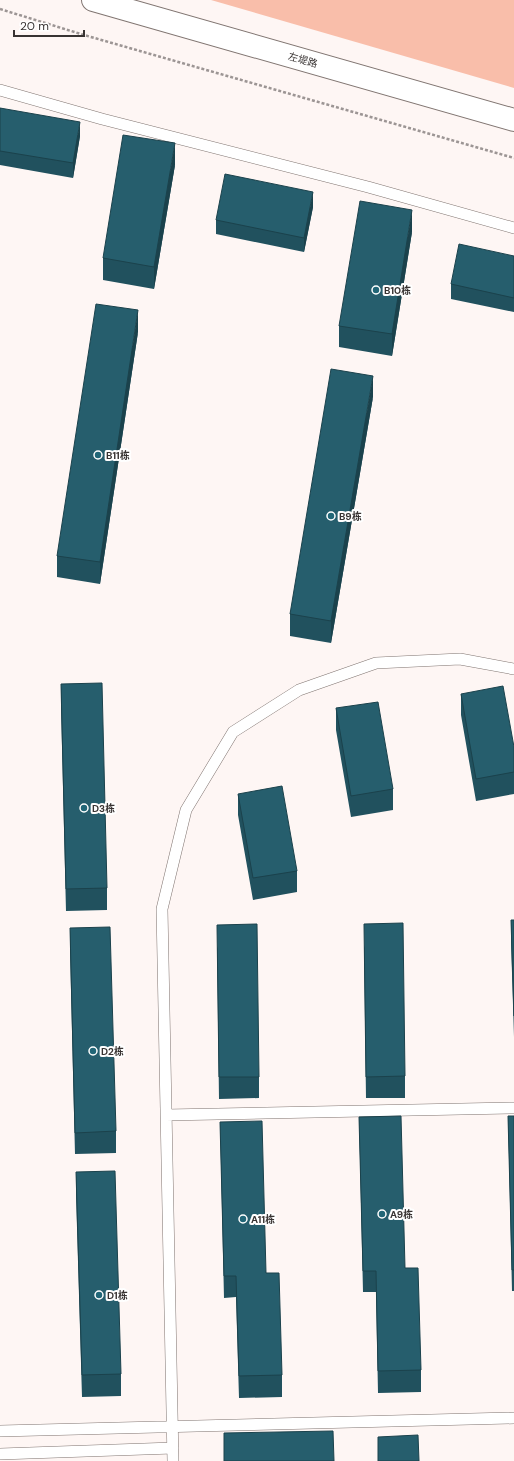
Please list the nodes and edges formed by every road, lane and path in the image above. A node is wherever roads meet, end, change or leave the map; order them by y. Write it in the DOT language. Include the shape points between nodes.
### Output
graph roads {
  1 [pos="93,0"];
  2 [pos="0,9"];
  3 [pos="0,90"];
  4 [pos="514,120"];
  5 [pos="514,158"];
  6 [pos="514,228"];
  7 [pos="514,669"];
  8 [pos="514,1108"];
  9 [pos="166,1115"];
  10 [pos="514,1418"];
  11 [pos="173,1426"];
  12 [pos="0,1431"];
  13 [pos="173,1448"];
  14 [pos="0,1454"];
  15 [pos="173,1461"];
  1 -- 4 [label="street, 左堤路"];
  2 -- 5 [label="path"];
  3 -- 6 [label="lane" via="102,119 368,186"];
  7 -- 9 [label="lane" via="460,659 376,663 300,690 233,732 186,810 162,909"];
  8 -- 9 [label="lane"];
  9 -- 11 [label="lane"];
  10 -- 11 [label="lane"];
  11 -- 12 [label="lane"];
  11 -- 13 [label="lane"];
  13 -- 14 [label="lane"];
  13 -- 15 [label="lane"];
}
